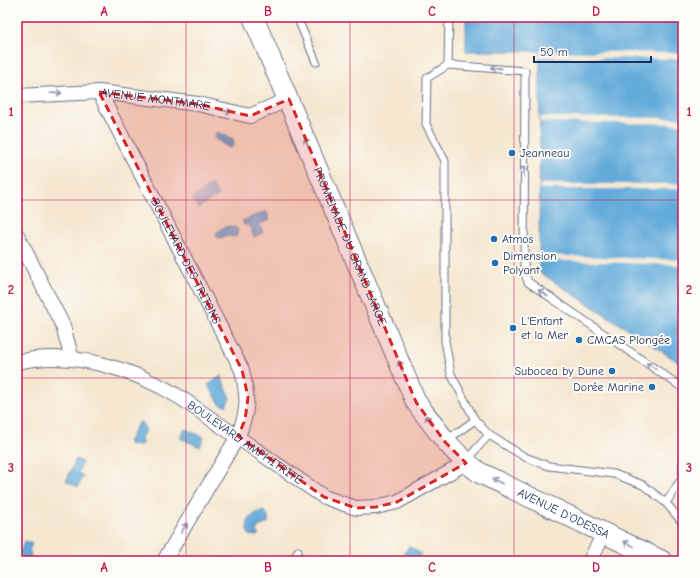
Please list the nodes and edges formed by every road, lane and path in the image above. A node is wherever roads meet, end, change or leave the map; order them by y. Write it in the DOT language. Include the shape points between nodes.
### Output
graph roads {
  1 [pos="253,17"];
  2 [pos="297,17"];
  3 [pos="449,17"];
  4 [pos="316,62"];
  5 [pos="448,65"];
  6 [pos="99,92"];
  7 [pos="17,96"];
  8 [pos="289,99"];
  9 [pos="17,235"];
  10 [pos="72,359"];
  11 [pos="17,362"];
  12 [pos="683,388"];
  13 [pos="475,420"];
  14 [pos="489,435"];
  15 [pos="238,436"];
  16 [pos="445,442"];
  17 [pos="466,463"];
  18 [pos="683,463"];
  19 [pos="666,503"];
  20 [pos="683,523"];
  21 [pos="604,533"];
  22 [pos="298,551"];
  23 [pos="164,561"];
  24 [pos="293,561"];
  25 [pos="590,561"];
  26 [pos="662,561"];
  1 -- 8 [label="street, PROMENADE DU GRAND LARGE"];
  2 -- 4 [label="lane"];
  3 -- 5 [label="lane"];
  12 -- 5 [label="lane, one-way" via="528,282 524,270 525,70"];
  5 -- 13 [label="lane" via="426,78 426,124 445,161 445,341 451,374"];
  7 -- 6 [label="street, AVENUE MONTMARE, one-way"];
  6 -- 8 [label="street, AVENUE MONTMARE, one-way" via="198,104 250,116"];
  6 -- 15 [label="street, BOULEVARD DES TRITONS" via="242,370 248,397 245,420"];
  16 -- 8 [label="street, PROMENADE DU GRAND LARGE, one-way" via="416,402"];
  9 -- 10 [label="street" via="63,326"];
  10 -- 11 [label="street, BOULEVARD AMPHITRITE"];
  10 -- 15 [label="street, BOULEVARD AMPHITRITE" via="103,364 167,389"];
  13 -- 14 [label="lane"];
  13 -- 16 [label="lane"];
  14 -- 17 [label="lane"];
  14 -- 19 [label="lane" via="525,457 549,466 614,474 636,482"];
  15 -- 17 [label="street, BOULEVARD AMPHITRITE" via="324,497 356,508 397,502"];
  23 -- 15 [label="street, BOULEVARD DES TRITONS, one-way"];
  16 -- 17 [label="street, PROMENADE DU GRAND LARGE"];
  21 -- 17 [label="street, AVENUE D'ODESSA, one-way" via="494,480"];
  18 -- 19 [label="lane" via="682,478"];
  19 -- 20 [label="lane"];
  21 -- 25 [label="street"];
  26 -- 21 [label="street, AVENUE D'ODESSA, one-way"];
  22 -- 24 [label="lane"];
}
